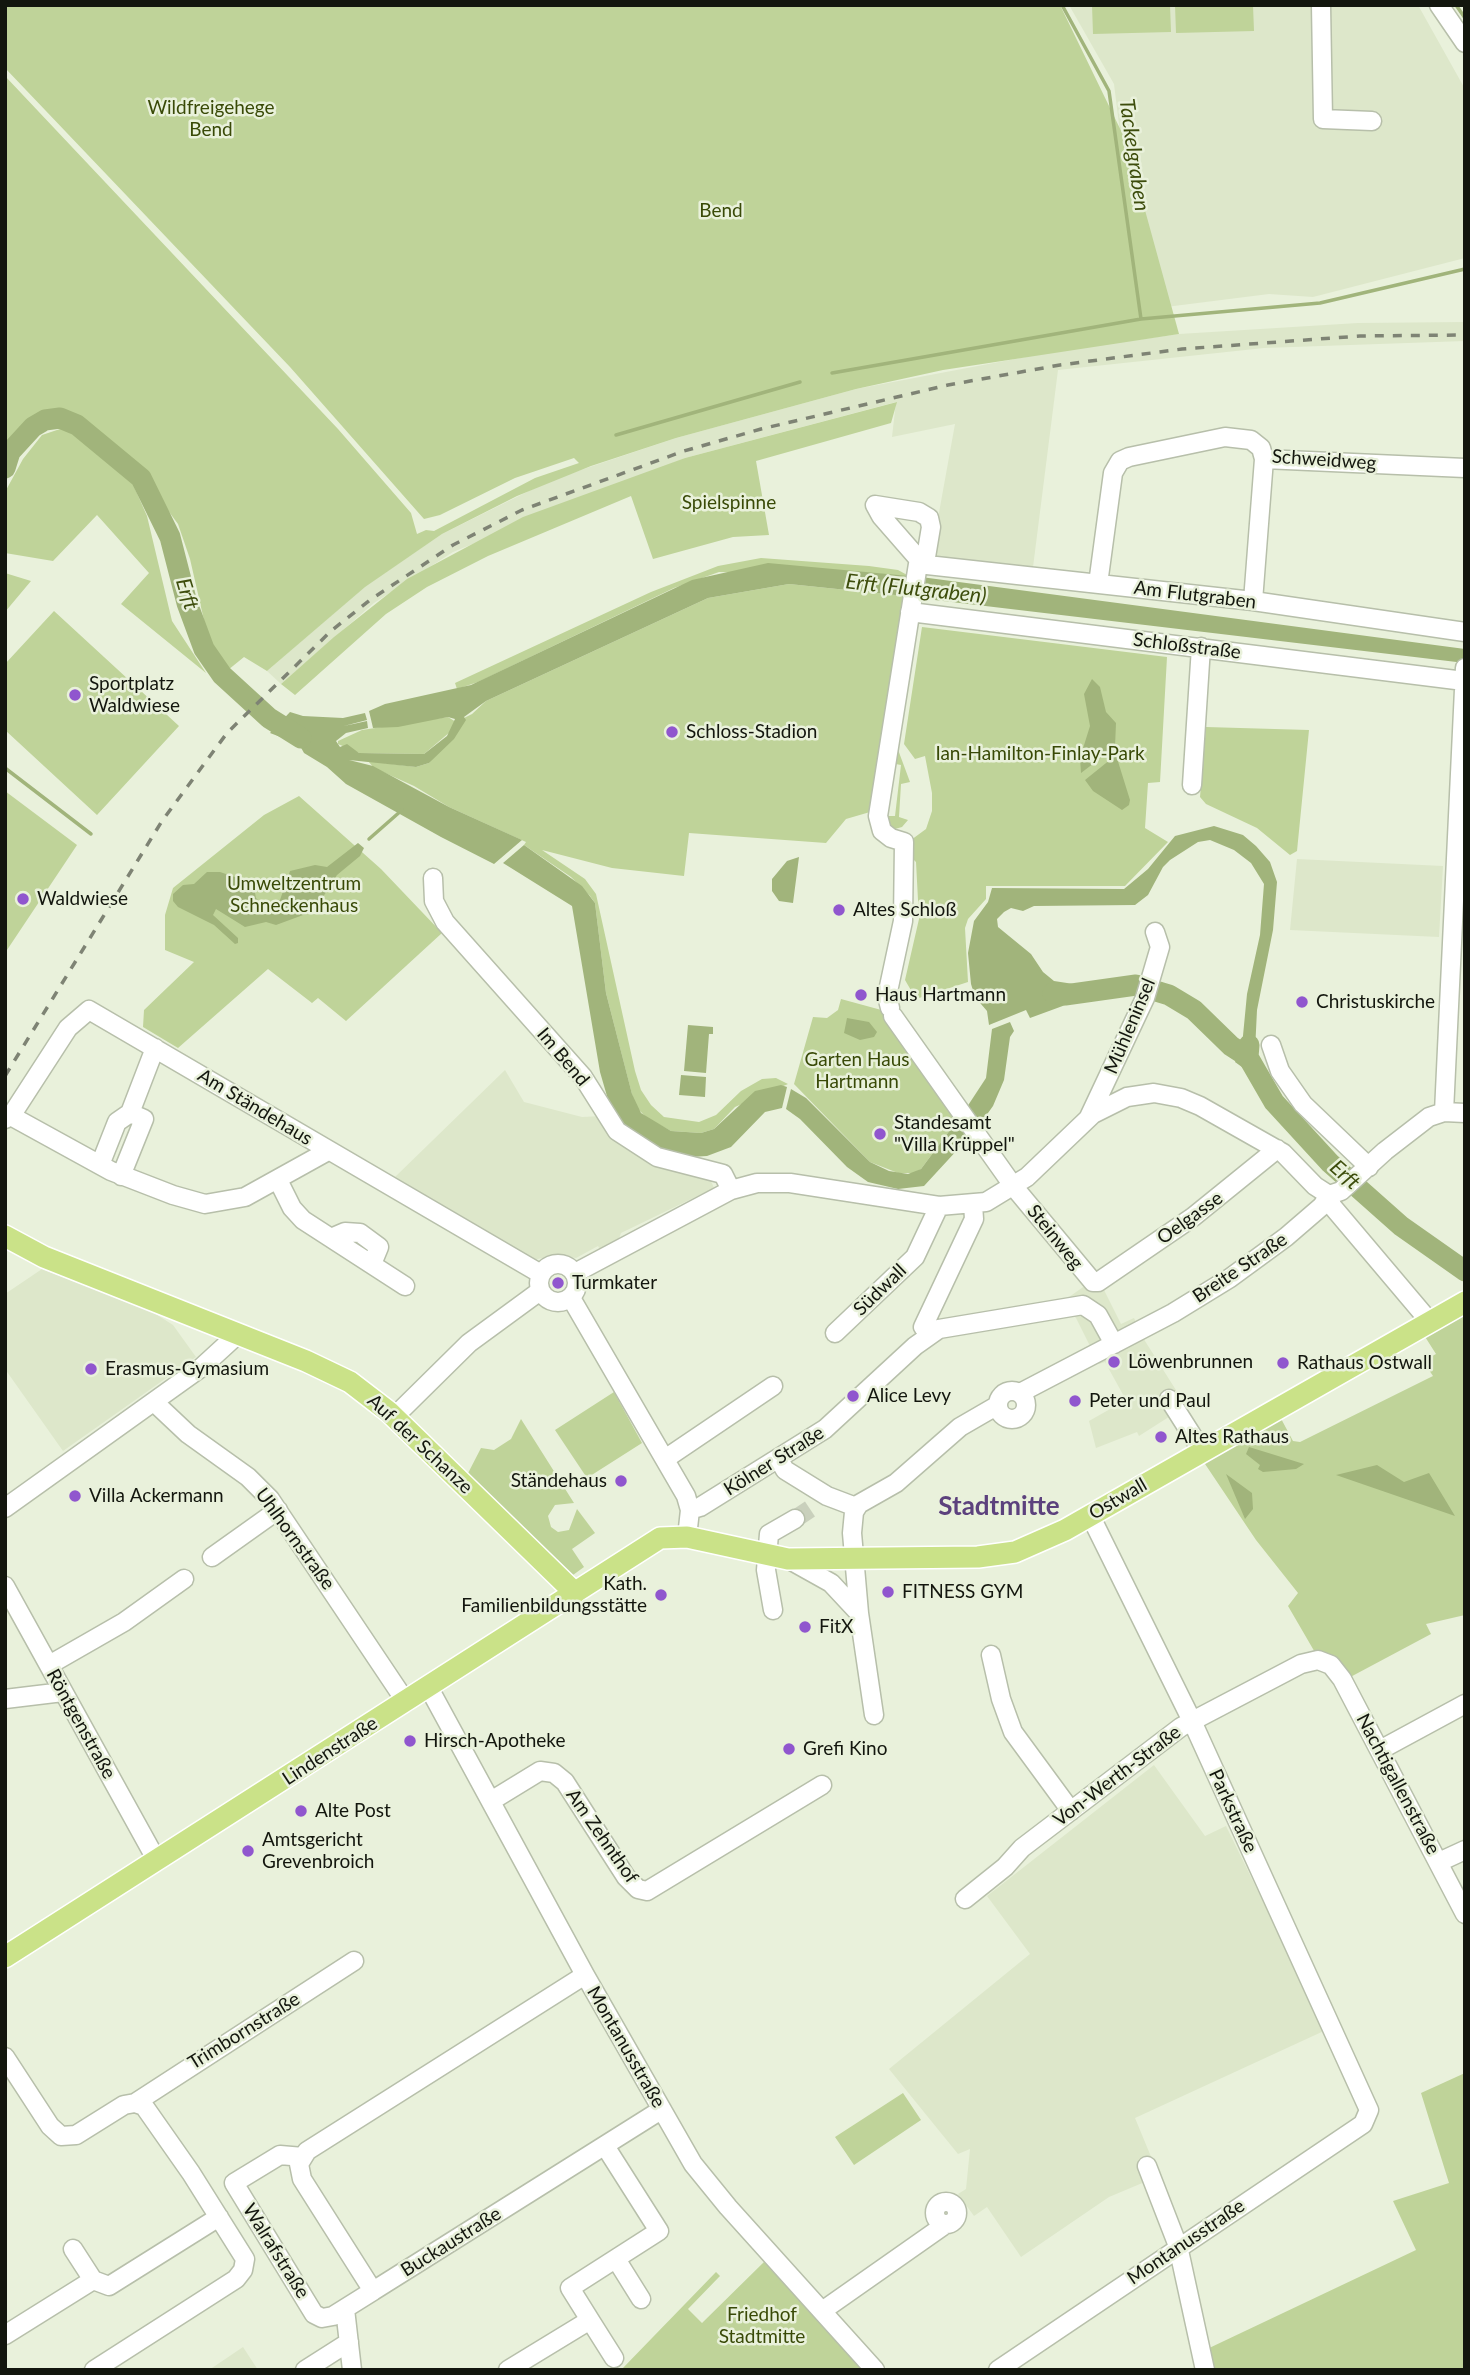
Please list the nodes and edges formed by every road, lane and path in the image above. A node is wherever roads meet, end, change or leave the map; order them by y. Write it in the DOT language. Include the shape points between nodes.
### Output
graph roads {
  1 [pos="1321,5"];
  2 [pos="1439,5"];
  3 [pos="1465,43"];
  4 [pos="1372,121"];
  5 [pos="1264,459"];
  6 [pos="1465,468"];
  7 [pos="1098,583"];
  8 [pos="1253,601"];
  9 [pos="911,605"];
  10 [pos="1465,632"];
  11 [pos="1201,647"];
  12 [pos="1465,668"];
  13 [pos="1464,681"];
  14 [pos="1192,785"];
  15 [pos="1461,812"];
  16 [pos="433,878"];
  17 [pos="1155,932"];
  18 [pos="1459,941"];
  19 [pos="1271,1045"];
  20 [pos="155,1048"];
  21 [pos="1444,1112"];
  22 [pos="130,1113"];
  23 [pos="1465,1113"];
  24 [pos="8,1117"];
  25 [pos="1089,1117"];
  26 [pos="1278,1149"];
  27 [pos="328,1151"];
  28 [pos="100,1166"];
  29 [pos="1366,1169"];
  30 [pos="121,1176"];
  31 [pos="278,1180"];
  32 [pos="1014,1186"];
  33 [pos="731,1190"];
  34 [pos="1336,1192"];
  35 [pos="973,1204"];
  36 [pos="939,1206"];
  37 [pos="5,1225"];
  38 [pos="5,1236"];
  39 [pos="575,1273"];
  40 [pos="1097,1282"];
  41 [pos="541,1283"];
  42 [pos="405,1286"];
  43 [pos="571,1298"];
  44 [pos="1465,1302"];
  45 [pos="160,1303"];
  46 [pos="1092,1309"];
  47 [pos="1430,1322"];
  48 [pos="923,1327"];
  49 [pos="835,1332"];
  50 [pos="238,1334"];
  51 [pos="1114,1344"];
  52 [pos="773,1386"];
  53 [pos="1169,1399"];
  54 [pos="154,1402"];
  55 [pos="394,1417"];
  56 [pos="1202,1451"];
  57 [pos="665,1458"];
  58 [pos="778,1458"];
  59 [pos="856,1507"];
  60 [pos="5,1508"];
  61 [pos="278,1510"];
  62 [pos="690,1510"];
  63 [pos="1090,1515"];
  64 [pos="795,1519"];
  65 [pos="687,1537"];
  66 [pos="653,1541"];
  67 [pos="766,1556"];
  68 [pos="212,1557"];
  69 [pos="788,1559"];
  70 [pos="854,1559"];
  71 [pos="184,1579"];
  72 [pos="5,1586"];
  73 [pos="575,1593"];
  74 [pos="773,1610"];
  75 [pos="859,1613"];
  76 [pos="991,1655"];
  77 [pos="1323,1660"];
  78 [pos="49,1665"];
  79 [pos="429,1688"];
  80 [pos="63,1692"];
  81 [pos="5,1699"];
  82 [pos="406,1702"];
  83 [pos="1465,1704"];
  84 [pos="874,1716"];
  85 [pos="1192,1721"];
  86 [pos="1380,1750"];
  87 [pos="822,1785"];
  88 [pos="491,1801"];
  89 [pos="1071,1811"];
  90 [pos="1465,1850"];
  91 [pos="157,1861"];
  92 [pos="1439,1862"];
  93 [pos="965,1899"];
  94 [pos="1465,1914"];
  95 [pos="5,1957"];
  96 [pos="354,1961"];
  97 [pos="584,1975"];
  98 [pos="5,2057"];
  99 [pos="135,2103"];
  100 [pos="661,2110"];
  101 [pos="1369,2110"];
  102 [pos="605,2146"];
  103 [pos="303,2157"];
  104 [pos="1147,2166"];
  105 [pos="219,2217"];
  106 [pos="946,2224"];
  107 [pos="1178,2246"];
  108 [pos="74,2249"];
  109 [pos="616,2259"];
  110 [pos="93,2280"];
  111 [pos="373,2291"];
  112 [pos="642,2299"];
  113 [pos="345,2309"];
  114 [pos="822,2311"];
  115 [pos="319,2317"];
  116 [pos="590,2320"];
  117 [pos="5,2335"];
  118 [pos="349,2342"];
  119 [pos="614,2358"];
  120 [pos="94,2370"];
  121 [pos="305,2370"];
  122 [pos="352,2370"];
  123 [pos="508,2370"];
  124 [pos="875,2370"];
  125 [pos="998,2370"];
  126 [pos="1205,2370"];
  1 -- 4 [label="street" via="1322,119"];
  2 -- 3 [label="street"];
  5 -- 6 [label="street, Schweidweg"];
  5 -- 7 [label="street, Schweidweg" via="1254,442 1225,437 1122,460 1115,468"];
  5 -- 8 [label="street"];
  7 -- 8 [label="street, Am Flutgraben"];
  7 -- 9 [label="street, Am Flutgraben" via="921,567"];
  8 -- 10 [label="street, Am Flutgraben"];
  9 -- 11 [label="street, Schloßstraße"];
  9 -- 32 [label="street" via="878,821 888,836 904,842 903,921 890,1007"];
  11 -- 13 [label="street, Schloßstraße"];
  11 -- 14 [label="street"];
  12 -- 13 [label="street"];
  13 -- 15 [label="street"];
  15 -- 18 [label="street"];
  16 -- 33 [label="street, Im Bend" via="434,901 445,922 583,1077 617,1131 657,1157 723,1174"];
  17 -- 25 [label="street, Mühleninsel" via="1160,947 1145,998"];
  18 -- 21 [label="street"];
  19 -- 29 [label="street" via="1283,1075 1306,1108"];
  20 -- 22 [label="street"];
  20 -- 24 [label="street, Am Ständehaus" via="89,1010 84,1012 68,1028"];
  20 -- 27 [label="street, Am Ständehaus"];
  21 -- 23 [label="street"];
  21 -- 29 [label="street, Breite Straße" via="1426,1119"];
  22 -- 28 [label="street" via="117,1122"];
  22 -- 30 [label="street" via="144,1119"];
  24 -- 28 [label="street"];
  25 -- 26 [label="street" via="1127,1097 1160,1094 1200,1105"];
  25 -- 32 [label="street"];
  26 -- 34 [label="street" via="1319,1189"];
  26 -- 40 [label="street, Oelgasse" via="1202,1211"];
  27 -- 31 [label="street"];
  27 -- 41 [label="street, Am Ständehaus"];
  28 -- 30 [label="street"];
  29 -- 34 [label="street, Breite Straße"];
  30 -- 31 [label="street" via="205,1204 245,1197"];
  31 -- 42 [label="street" via="297,1214"];
  32 -- 35 [label="street" via="991,1200"];
  32 -- 40 [label="street, Steinweg" via="1089,1279"];
  33 -- 36 [label="street" via="779,1182"];
  33 -- 39 [label="street"];
  34 -- 47 [label="street" via="1332,1206"];
  34 -- 51 [label="street, Breite Straße" via="1248,1266"];
  35 -- 36 [label="street"];
  35 -- 48 [label="street" via="974,1219"];
  36 -- 49 [label="street, Südwall" via="915,1257 877,1298"];
  37 -- 45 [label="street, Auf der Schanze" via="48,1248 153,1289"];
  38 -- 45 [label="main road, Auf der Schanze" via="44,1257"];
  39 -- 41 [label="street" via="557,1264"];
  39 -- 43 [label="street" via="578,1284"];
  40 -- 46 [label="street"];
  41 -- 43 [label="street" via="555,1303"];
  41 -- 55 [label="street" via="469,1343"];
  43 -- 57 [label="street"];
  44 -- 47 [label="main road, Ostwall"];
  45 -- 50 [label="main road, Auf der Schanze"];
  46 -- 51 [label="street"];
  46 -- 58 [label="street, Kölner Straße" via="1083,1305 940,1329 851,1400 819,1433"];
  47 -- 56 [label="main road, Ostwall"];
  50 -- 54 [label="street"];
  50 -- 55 [label="main road, Auf der Schanze" via="343,1378"];
  51 -- 59 [label="street, Breite Straße" via="1020,1393 1003,1394 998,1405 960,1427 896,1483"];
  52 -- 57 [label="street"];
  53 -- 56 [label="street"];
  54 -- 60 [label="street"];
  54 -- 61 [label="street, Uhlhornstraße" via="187,1434 253,1482"];
  55 -- 73 [label="main road, Auf der Schanze"];
  56 -- 63 [label="main road, Ostwall"];
  57 -- 62 [label="street"];
  58 -- 59 [label="street" via="785,1470 822,1500"];
  58 -- 62 [label="street, Kölner Straße"];
  59 -- 70 [label="street"];
  61 -- 68 [label="street"];
  61 -- 82 [label="street, Uhlhornstraße"];
  62 -- 65 [label="street"];
  63 -- 70 [label="main road, Ostwall" via="1037,1544 1000,1555"];
  63 -- 85 [label="street, Parkstraße"];
  64 -- 67 [label="street" via="769,1534"];
  65 -- 66 [label="main road, Ostwall" via="670,1535"];
  65 -- 67 [label="main road, Ostwall"];
  66 -- 73 [label="main road, Lindenstraße"];
  67 -- 69 [label="main road, Ostwall"];
  67 -- 74 [label="street"];
  69 -- 70 [label="main road, Ostwall"];
  69 -- 75 [label="street" via="831,1583"];
  70 -- 75 [label="street"];
  71 -- 78 [label="street" via="124,1622"];
  72 -- 78 [label="street, Röntgenstraße"];
  73 -- 79 [label="main road, Lindenstraße"];
  75 -- 84 [label="street"];
  76 -- 89 [label="street" via="1013,1732"];
  77 -- 85 [label="street, Von-Werth-Straße" via="1306,1662"];
  77 -- 86 [label="street, Nachtigallenstraße" via="1342,1679"];
  78 -- 80 [label="street, Röntgenstraße"];
  79 -- 82 [label="main road, Lindenstraße"];
  79 -- 88 [label="street, Montanusstraße"];
  80 -- 81 [label="street"];
  80 -- 91 [label="street, Röntgenstraße"];
  82 -- 91 [label="main road, Lindenstraße"];
  83 -- 86 [label="street"];
  85 -- 89 [label="street, Von-Werth-Straße"];
  85 -- 101 [label="street, Parkstraße"];
  86 -- 92 [label="street, Nachtigallenstraße"];
  87 -- 88 [label="street, Am Zehnthof" via="657,1888 642,1891 626,1877 555,1773 537,1772"];
  88 -- 97 [label="street, Montanusstraße"];
  89 -- 93 [label="street, Von-Werth-Straße"];
  90 -- 92 [label="street"];
  91 -- 95 [label="main road, Lindenstraße"];
  92 -- 94 [label="street, Nachtigallenstraße"];
  96 -- 99 [label="street, Trimbornstraße"];
  97 -- 100 [label="street, Montanusstraße"];
  97 -- 103 [label="street"];
  98 -- 99 [label="street, Trimbornstraße" via="61,2136 76,2135"];
  99 -- 105 [label="street" via="149,2111"];
  100 -- 102 [label="street, Buckaustraße"];
  100 -- 114 [label="street, Montanusstraße" via="710,2186"];
  101 -- 107 [label="street, Montanusstraße" via="1363,2124"];
  102 -- 109 [label="street" via="659,2231"];
  102 -- 111 [label="street, Buckaustraße"];
  103 -- 111 [label="street" via="299,2164 302,2179"];
  103 -- 115 [label="street, Walrafstraße" via="280,2155 234,2183"];
  104 -- 107 [label="street"];
  105 -- 110 [label="street" via="109,2286"];
  105 -- 120 [label="street" via="244,2255 243,2272"];
  106 -- 114 [label="street"];
  107 -- 125 [label="street, Montanusstraße"];
  107 -- 126 [label="street"];
  108 -- 110 [label="street"];
  109 -- 112 [label="street"];
  109 -- 116 [label="street" via="570,2288"];
  110 -- 117 [label="street"];
  111 -- 113 [label="street, Buckaustraße"];
  113 -- 115 [label="street, Buckaustraße"];
  113 -- 118 [label="street"];
  114 -- 124 [label="street, Montanusstraße"];
  116 -- 119 [label="street"];
  116 -- 123 [label="street"];
  118 -- 121 [label="street"];
  118 -- 122 [label="street"];
}
